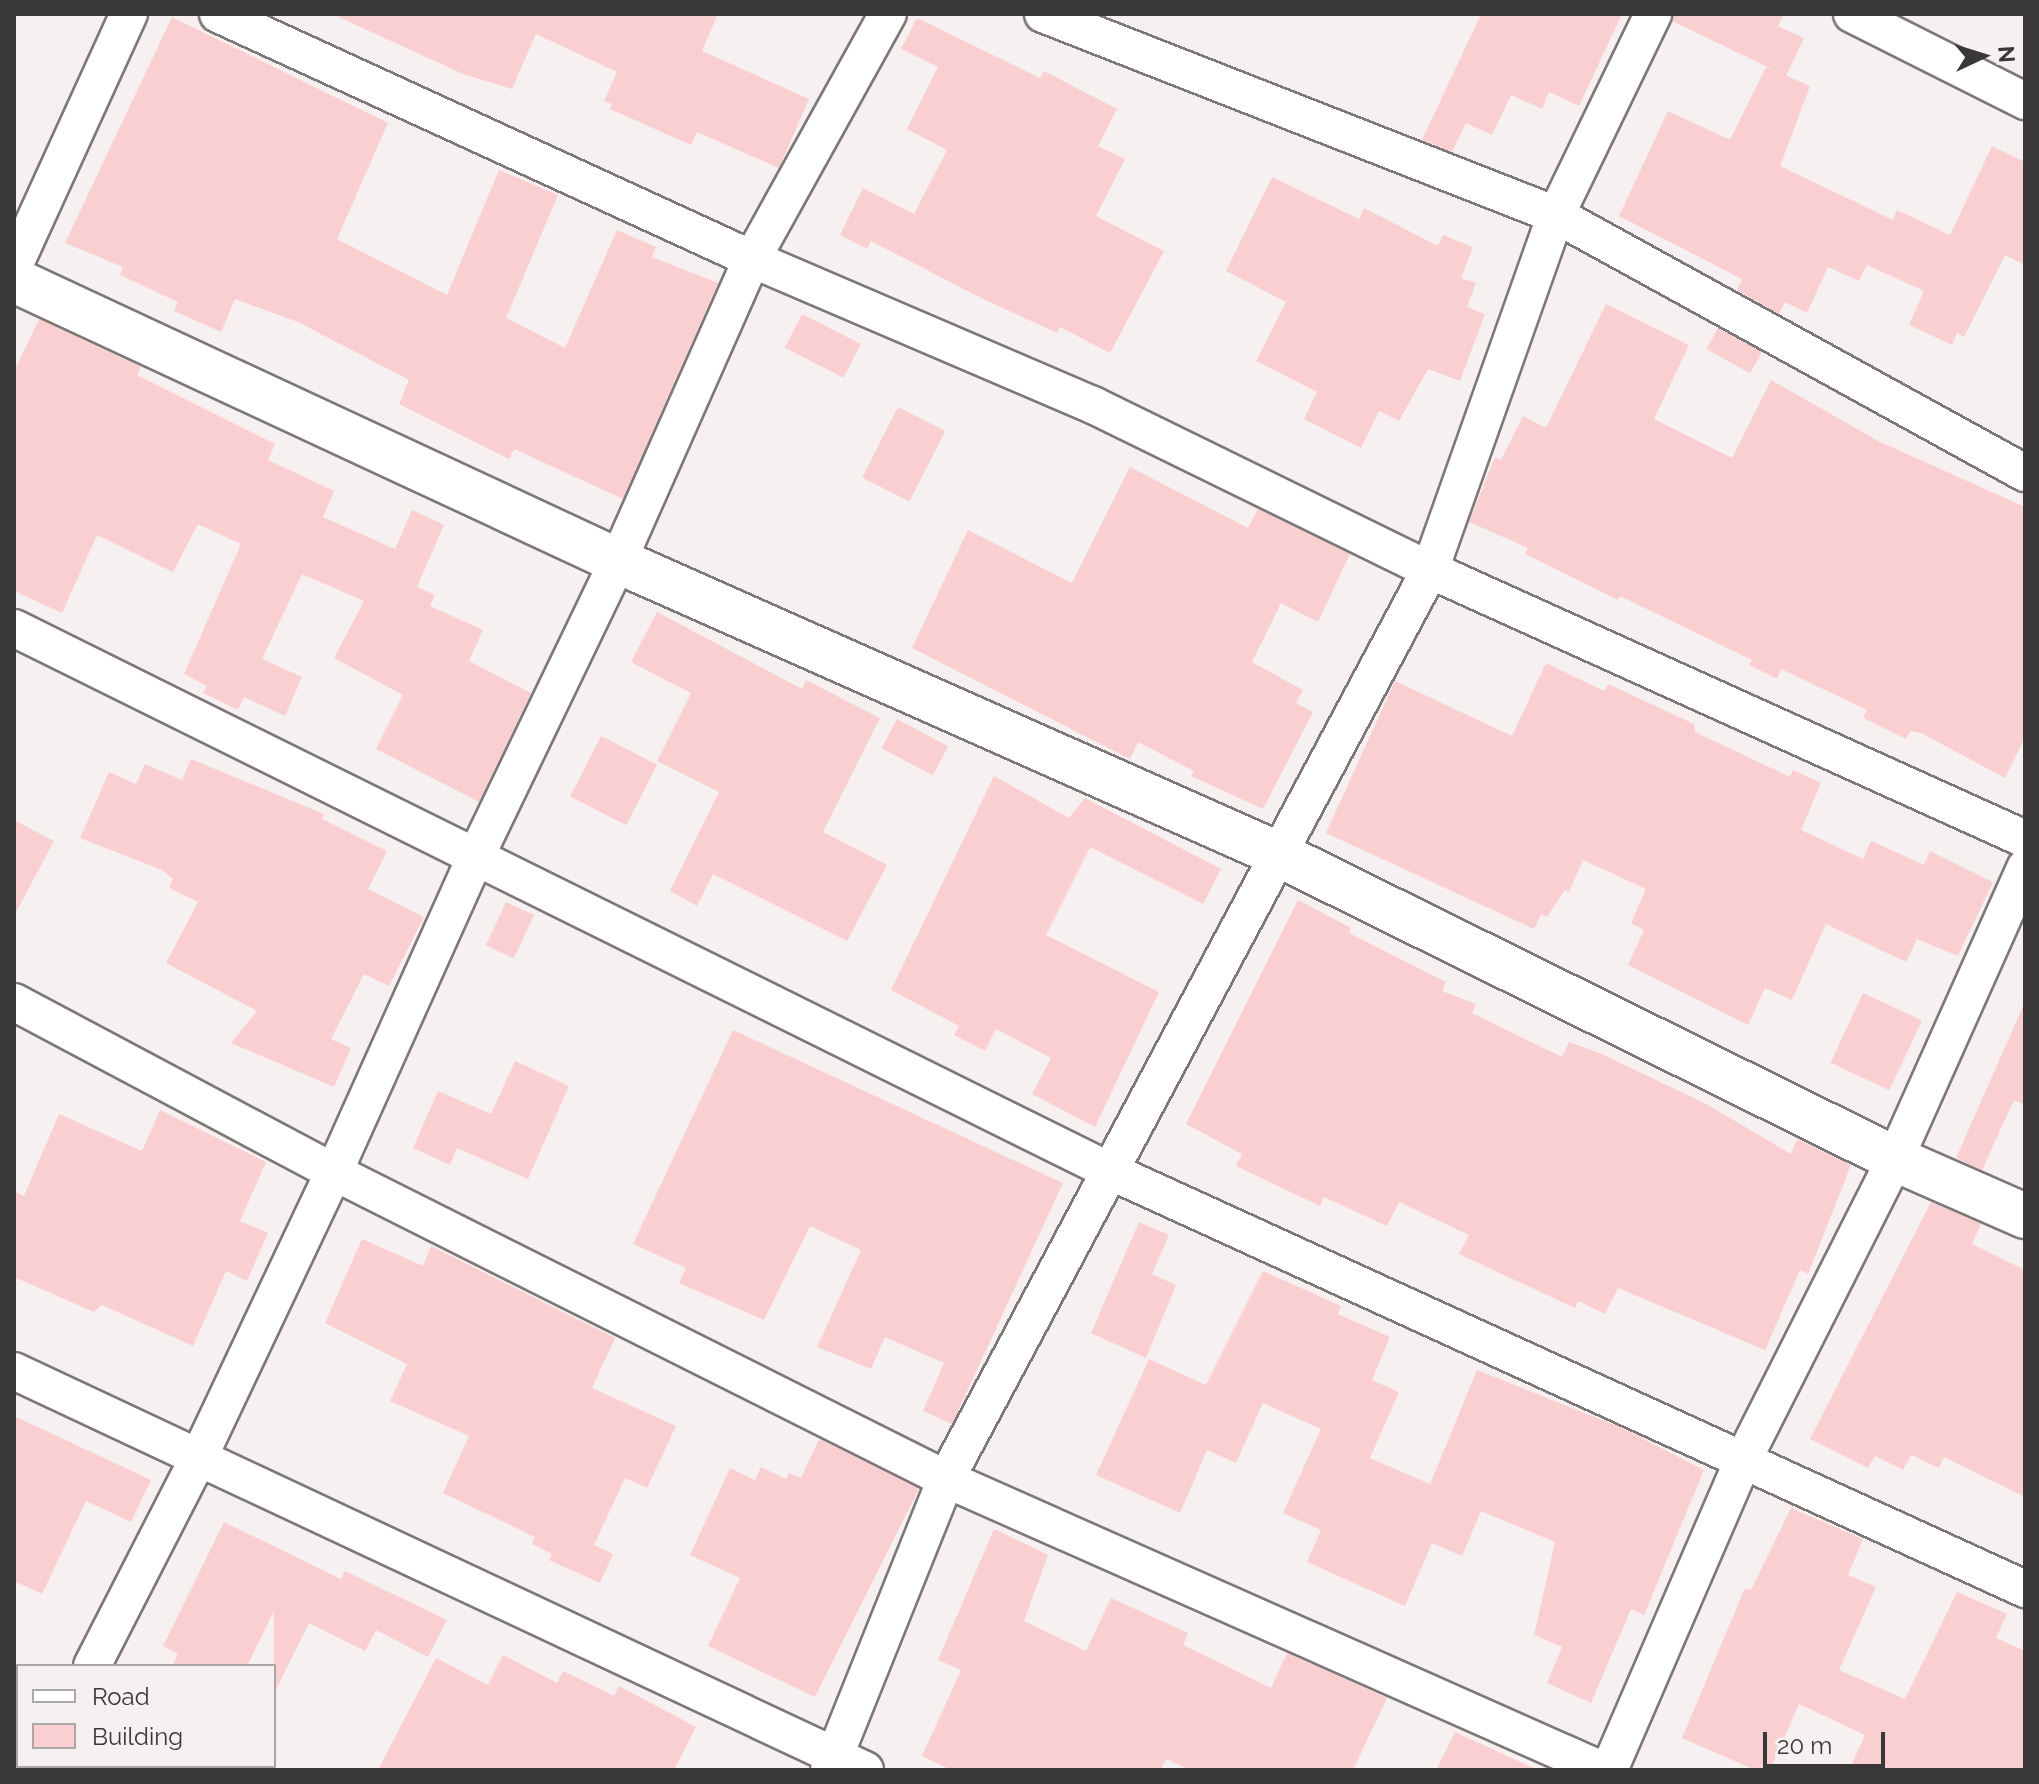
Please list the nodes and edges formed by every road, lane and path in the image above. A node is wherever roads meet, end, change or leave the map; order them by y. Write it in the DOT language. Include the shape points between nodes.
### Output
graph roads {
  1 [pos="129,14"];
  2 [pos="218,14"];
  3 [pos="888,14"];
  4 [pos="1043,14"];
  5 [pos="1653,14"];
  6 [pos="1852,14"];
  7 [pos="2025,101"];
  8 [pos="1556,215"];
  9 [pos="752,259"];
  10 [pos="14,266"];
  11 [pos="14,280"];
  12 [pos="2025,473"];
  13 [pos="618,561"];
  14 [pos="1430,570"];
  15 [pos="14,628"];
  16 [pos="2025,839"];
  17 [pos="477,854"];
  18 [pos="1278,854"];
  19 [pos="2025,868"];
  20 [pos="14,1002"];
  21 [pos="1895,1159"];
  22 [pos="334,1172"];
  23 [pos="1112,1172"];
  24 [pos="2025,1216"];
  25 [pos="14,1371"];
  26 [pos="199,1457"];
  27 [pos="1742,1462"];
  28 [pos="946,1479"];
  29 [pos="2025,1589"];
  30 [pos="93,1664"];
  31 [pos="843,1766"];
  32 [pos="1602,1770"];
  33 [pos="1609,1770"];
  1 -- 10 [label="street"];
  2 -- 9 [label="street"];
  3 -- 9 [label="street"];
  4 -- 8 [label="street"];
  5 -- 8 [label="street"];
  6 -- 7 [label="street"];
  8 -- 12 [label="street"];
  8 -- 14 [label="street"];
  9 -- 13 [label="street"];
  9 -- 14 [label="street" via="1093,405"];
  11 -- 13 [label="street"];
  13 -- 17 [label="street"];
  13 -- 18 [label="street"];
  14 -- 16 [label="street"];
  14 -- 18 [label="street"];
  15 -- 17 [label="street"];
  17 -- 22 [label="street"];
  17 -- 23 [label="street"];
  18 -- 21 [label="street"];
  18 -- 23 [label="street"];
  19 -- 21 [label="street"];
  20 -- 22 [label="street"];
  21 -- 24 [label="street"];
  21 -- 27 [label="street"];
  22 -- 26 [label="street"];
  22 -- 28 [label="street"];
  23 -- 27 [label="street"];
  23 -- 28 [label="street"];
  25 -- 26 [label="street"];
  26 -- 30 [label="street"];
  26 -- 31 [label="street"];
  27 -- 29 [label="street"];
  27 -- 33 [label="street"];
  28 -- 31 [label="street"];
  28 -- 32 [label="street"];
}
